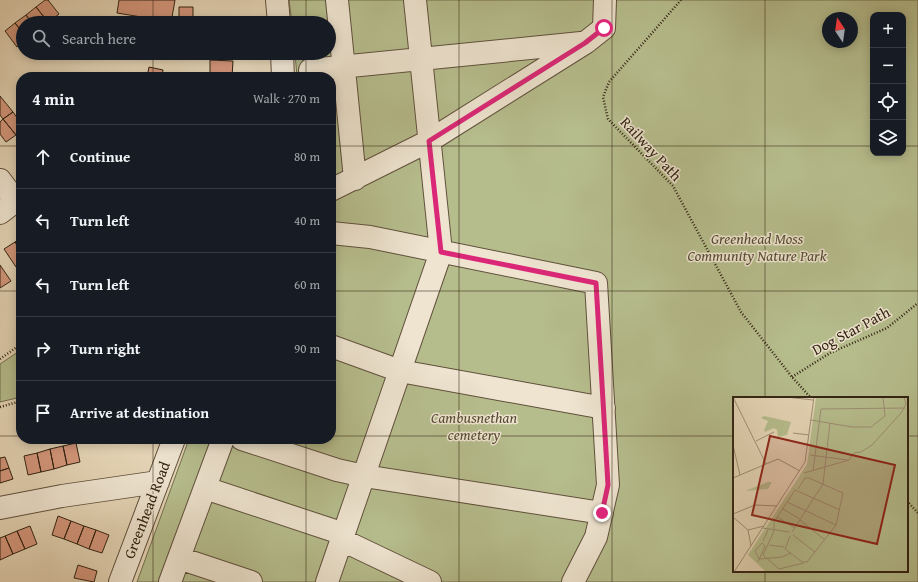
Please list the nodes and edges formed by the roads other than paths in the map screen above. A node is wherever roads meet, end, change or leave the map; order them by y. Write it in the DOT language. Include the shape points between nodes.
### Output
graph roads {
  1 [pos="277,0"];
  2 [pos="337,0"];
  3 [pos="415,0"];
  4 [pos="605,0"];
  5 [pos="278,16"];
  6 [pos="585,43"];
  7 [pos="282,60"];
  8 [pos="421,60"];
  9 [pos="344,68"];
  10 [pos="310,70"];
  11 [pos="283,72"];
  12 [pos="429,141"];
  13 [pos="355,179"];
  14 [pos="0,180"];
  15 [pos="336,188"];
  16 [pos="12,204"];
  17 [pos="336,234"];
  18 [pos="441,252"];
  19 [pos="336,348"];
  20 [pos="400,371"];
  21 [pos="604,408"];
  22 [pos="172,444"];
  23 [pos="221,444"];
  24 [pos="257,444"];
  25 [pos="364,476"];
  26 [pos="158,482"];
  27 [pos="205,488"];
  28 [pos="0,508"];
  29 [pos="602,513"];
  30 [pos="343,537"];
  31 [pos="179,558"];
  32 [pos="120,582"];
  33 [pos="170,582"];
  34 [pos="251,582"];
  35 [pos="327,582"];
  36 [pos="430,582"];
  37 [pos="573,582"];
  1 -- 5 [label="street"];
  2 -- 9 [label="street"];
  3 -- 8 [label="street"];
  4 -- 6 [label="street" via="604,28"];
  6 -- 8 [label="street"];
  6 -- 12 [label="street"];
  7 -- 11 [label="street"];
  8 -- 9 [label="street"];
  8 -- 12 [label="street"];
  9 -- 10 [label="street"];
  9 -- 13 [label="street"];
  12 -- 13 [label="street"];
  12 -- 18 [label="street"];
  13 -- 15 [label="street"];
  14 -- 16 [label="street"];
  17 -- 18 [label="street" via="370,237"];
  18 -- 20 [label="street"];
  18 -- 21 [label="street" via="596,283"];
  19 -- 20 [label="street"];
  20 -- 21 [label="street"];
  20 -- 25 [label="street"];
  21 -- 29 [label="street" via="608,485"];
  22 -- 26 [label="street, Greenhead Road"];
  23 -- 27 [label="street"];
  24 -- 25 [label="street" via="337,470"];
  25 -- 29 [label="street"];
  25 -- 30 [label="street"];
  26 -- 28 [label="street"];
  26 -- 32 [label="street, Greenhead Road"];
  27 -- 30 [label="street"];
  27 -- 31 [label="street"];
  29 -- 37 [label="street" via="596,537"];
  30 -- 35 [label="street"];
  30 -- 36 [label="street"];
  31 -- 33 [label="street"];
  31 -- 34 [label="street"];
}
